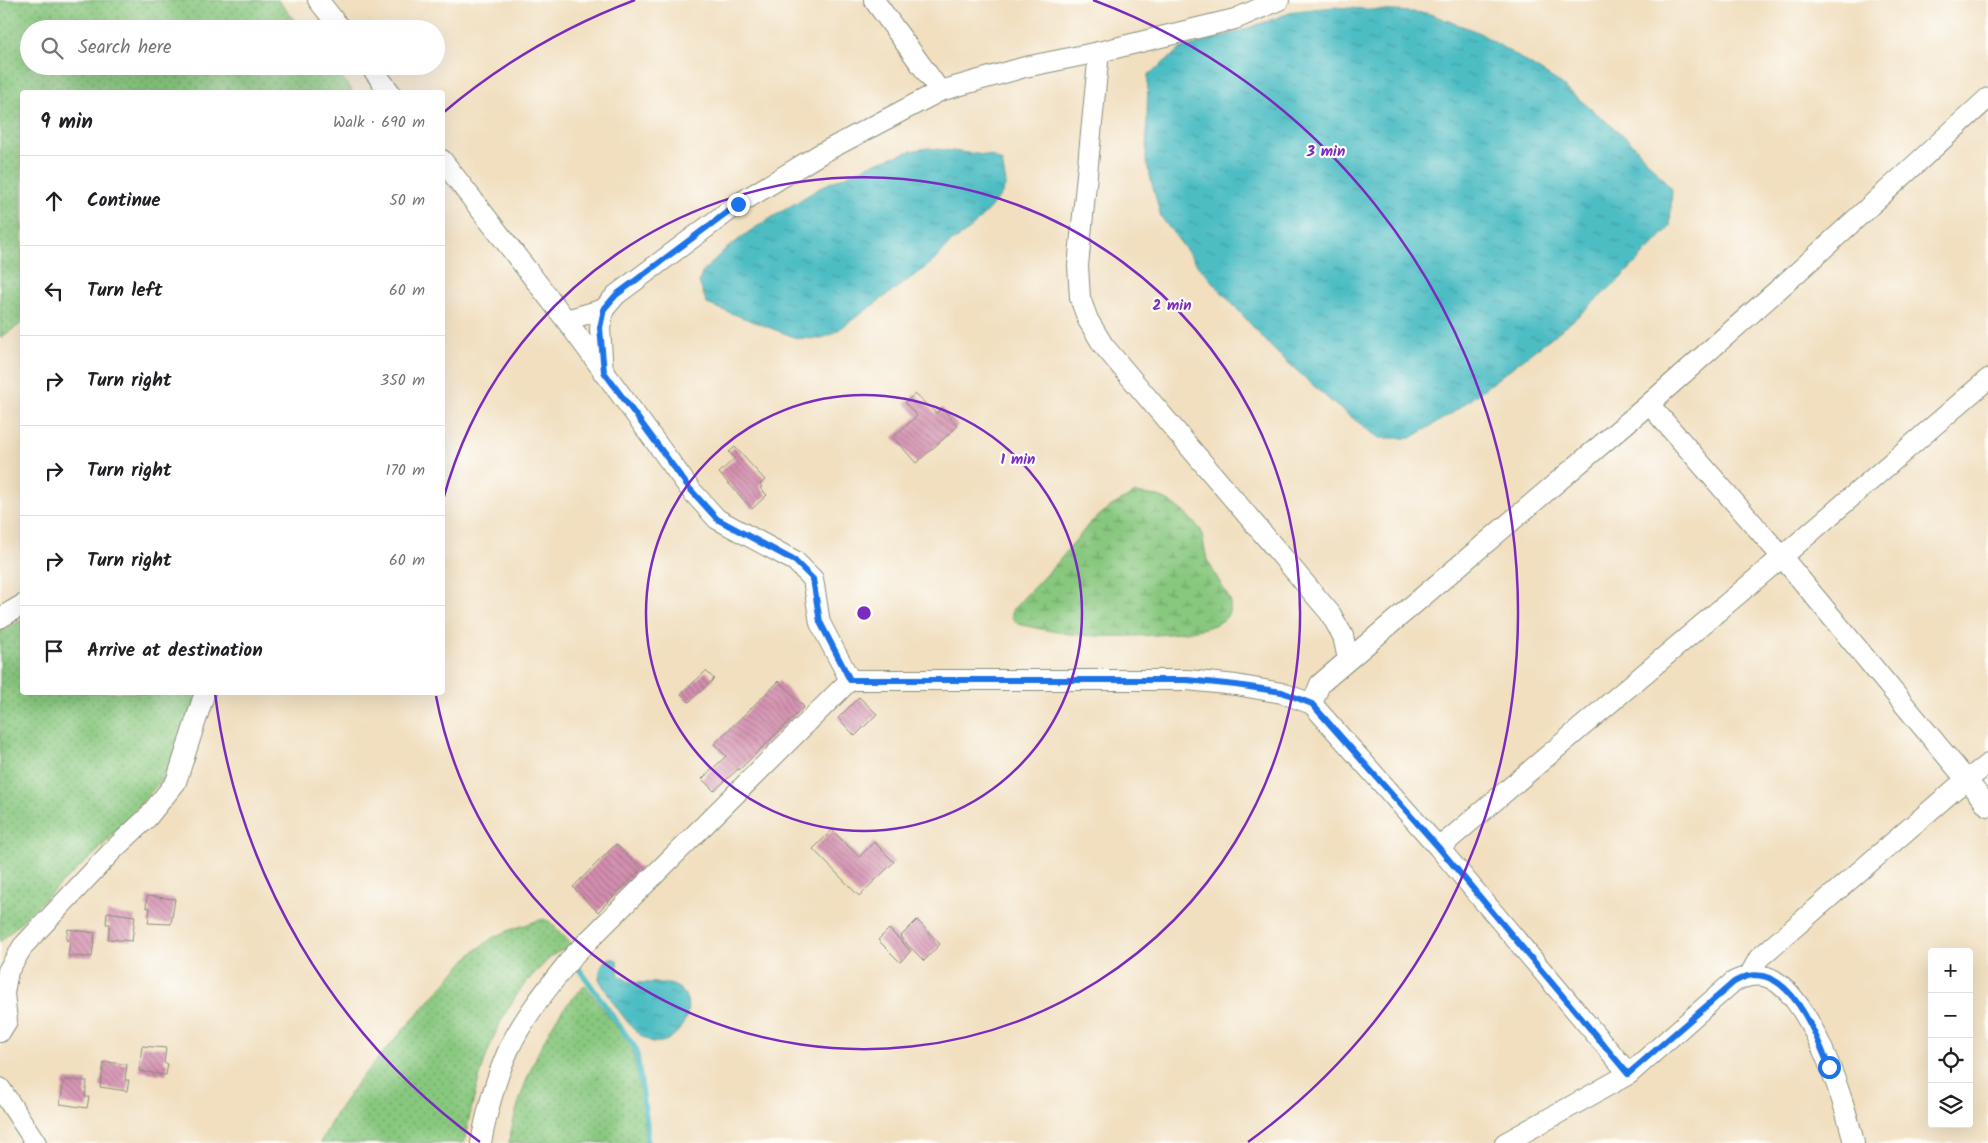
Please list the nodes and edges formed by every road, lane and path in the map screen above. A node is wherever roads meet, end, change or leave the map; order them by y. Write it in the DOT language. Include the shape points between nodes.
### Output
graph roads {
  1 [pos="318,0"];
  2 [pos="874,0"];
  3 [pos="1279,0"];
  4 [pos="334,20"];
  5 [pos="1099,52"];
  6 [pos="377,75"];
  7 [pos="388,90"];
  8 [pos="940,91"];
  9 [pos="1988,98"];
  10 [pos="445,164"];
  11 [pos="604,309"];
  12 [pos="566,320"];
  13 [pos="604,372"];
  14 [pos="1988,379"];
  15 [pos="1649,404"];
  16 [pos="1782,557"];
  17 [pos="20,606"];
  18 [pos="0,618"];
  19 [pos="1348,659"];
  20 [pos="850,680"];
  21 [pos="204,695"];
  22 [pos="1312,704"];
  23 [pos="1988,764"];
  24 [pos="1967,781"];
  25 [pos="1988,806"];
  26 [pos="1439,848"];
  27 [pos="1748,976"];
  28 [pos="0,1032"];
  29 [pos="1628,1074"];
  30 [pos="0,1088"];
  31 [pos="36,1143"];
  32 [pos="481,1143"];
  33 [pos="1505,1143"];
  34 [pos="1854,1143"];
  1 -- 4 [label="street"];
  2 -- 8 [label="street"];
  3 -- 5 [label="street" via="1235,19"];
  5 -- 8 [label="street" via="1026,67"];
  5 -- 19 [label="street" via="1078,266 1080,298 1088,320 1103,345 1330,613 1343,636"];
  6 -- 7 [label="street"];
  8 -- 11 [label="street" via="820,154 738,204 616,295"];
  9 -- 15 [label="street"];
  10 -- 12 [label="street"];
  11 -- 12 [label="street"];
  11 -- 13 [label="street" via="600,328"];
  12 -- 13 [label="street"];
  13 -- 20 [label="street" via="690,489 717,519 795,561 813,579 820,622"];
  14 -- 16 [label="street"];
  15 -- 16 [label="street"];
  15 -- 19 [label="street"];
  16 -- 24 [label="street"];
  16 -- 26 [label="street"];
  17 -- 18 [label="street"];
  19 -- 22 [label="street" via="1320,684"];
  20 -- 22 [label="street" via="1187,680 1282,692"];
  20 -- 32 [label="street" via="574,956 540,998 509,1049 489,1102"];
  21 -- 28 [label="street" via="176,782 147,818 23,946 8,971 4,994 7,1021"];
  22 -- 26 [label="street"];
  23 -- 24 [label="street"];
  24 -- 25 [label="street"];
  24 -- 27 [label="street" via="1759,958"];
  26 -- 29 [label="street"];
  27 -- 29 [label="street" via="1734,982"];
  27 -- 34 [label="street" via="1766,976 1780,984 1807,1017 1829,1067"];
  29 -- 33 [label="street"];
  30 -- 31 [label="street"];
}
